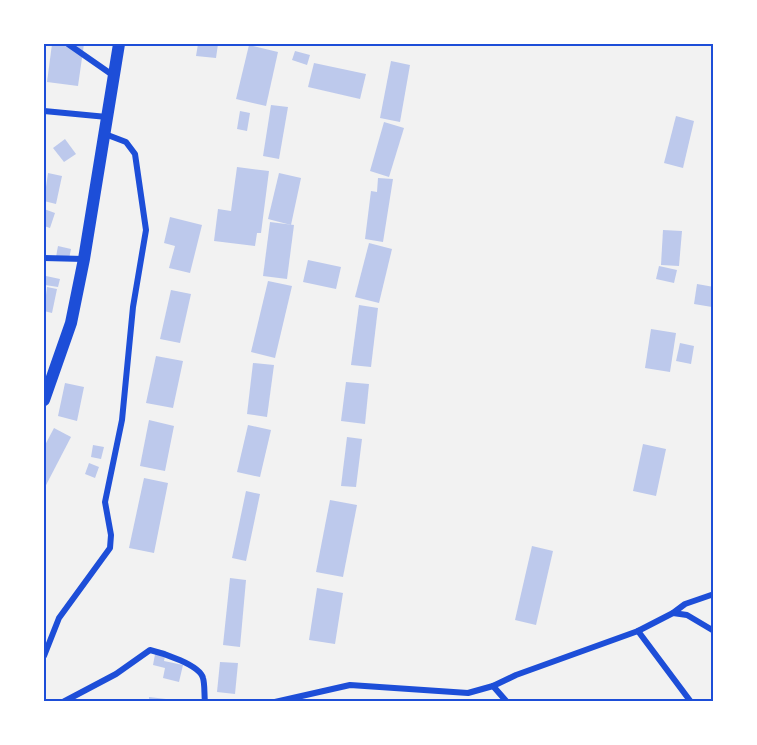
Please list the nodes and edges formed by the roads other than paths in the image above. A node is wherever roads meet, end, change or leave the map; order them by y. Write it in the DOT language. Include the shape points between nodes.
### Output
graph roads {
  1 [pos="68,44"];
  2 [pos="119,44"];
  3 [pos="115,76"];
  4 [pos="44,111"];
  5 [pos="108,117"];
  6 [pos="105,134"];
  7 [pos="44,258"];
  8 [pos="84,259"];
  9 [pos="44,400"];
  10 [pos="714,594"];
  11 [pos="673,613"];
  12 [pos="638,631"];
  13 [pos="714,631"];
  14 [pos="44,656"];
  15 [pos="494,686"];
  16 [pos="63,702"];
  17 [pos="205,702"];
  18 [pos="275,702"];
  19 [pos="507,702"];
  20 [pos="691,702"];
  1 -- 3 [label="street"];
  2 -- 3 [label="main road"];
  3 -- 5 [label="main road"];
  4 -- 5 [label="street"];
  5 -- 6 [label="main road"];
  6 -- 8 [label="main road"];
  6 -- 14 [label="street" via="126,142 135,154 146,230 122,420 105,502 110,548 59,618"];
  7 -- 8 [label="street"];
  8 -- 9 [label="main road" via="71,323"];
  10 -- 11 [label="street" via="685,604"];
  11 -- 12 [label="street"];
  11 -- 13 [label="street" via="687,615"];
  12 -- 15 [label="street"];
  12 -- 20 [label="street"];
  15 -- 18 [label="street" via="468,693 350,685"];
  15 -- 19 [label="street"];
  16 -- 17 [label="street" via="116,674 150,650 199,669"];
}
